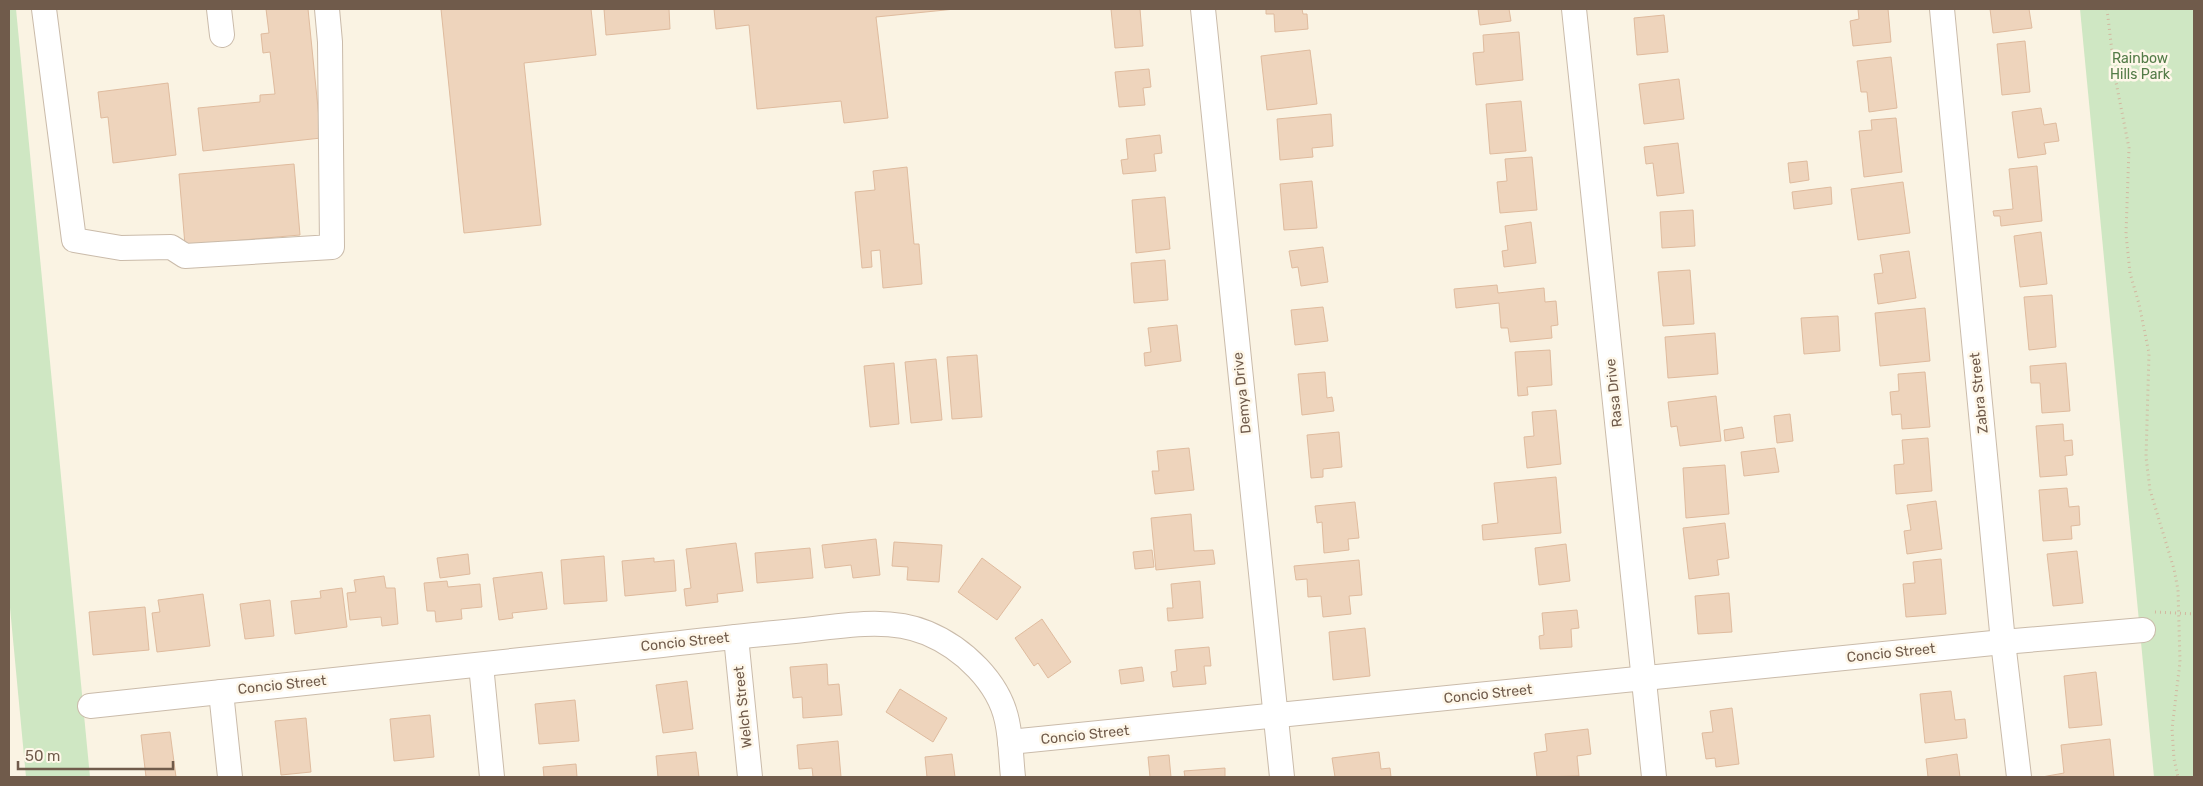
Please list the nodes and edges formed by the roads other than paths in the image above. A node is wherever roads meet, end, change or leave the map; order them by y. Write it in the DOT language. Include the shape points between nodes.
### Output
graph roads {
  1 [pos="44,9"];
  2 [pos="219,9"];
  3 [pos="327,9"];
  4 [pos="1203,9"];
  5 [pos="1574,9"];
  6 [pos="1942,9"];
  7 [pos="222,35"];
  8 [pos="2143,630"];
  9 [pos="736,637"];
  10 [pos="2003,642"];
  11 [pos="481,665"];
  12 [pos="1644,678"];
  13 [pos="221,692"];
  14 [pos="90,706"];
  15 [pos="1276,715"];
  16 [pos="1010,742"];
  17 [pos="230,777"];
  18 [pos="492,777"];
  19 [pos="750,777"];
  20 [pos="1013,777"];
  21 [pos="1282,777"];
  22 [pos="1654,777"];
  23 [pos="2019,777"];
  1 -- 3 [label="street" via="74,240 121,248 171,247 185,256 332,247"];
  2 -- 7 [label="street"];
  4 -- 15 [label="street, Demya Drive"];
  5 -- 12 [label="street, Rasa Drive"];
  6 -- 10 [label="street, Zabra Street"];
  8 -- 10 [label="street, Concio Street"];
  9 -- 11 [label="street, Concio Street"];
  9 -- 16 [label="street, Concio Street" via="871,624 898,625 925,632 951,645 973,663 990,685 1002,705"];
  9 -- 19 [label="street, Welch Street"];
  10 -- 12 [label="street, Concio Street"];
  10 -- 23 [label="street, Zabra Street"];
  11 -- 13 [label="street, Concio Street"];
  11 -- 18 [label="street"];
  12 -- 15 [label="street, Concio Street"];
  12 -- 22 [label="street, Rasa Drive"];
  13 -- 14 [label="street, Concio Street"];
  13 -- 17 [label="street"];
  15 -- 16 [label="street, Concio Street"];
  15 -- 21 [label="street, Demya Drive"];
  16 -- 20 [label="street"];
}
